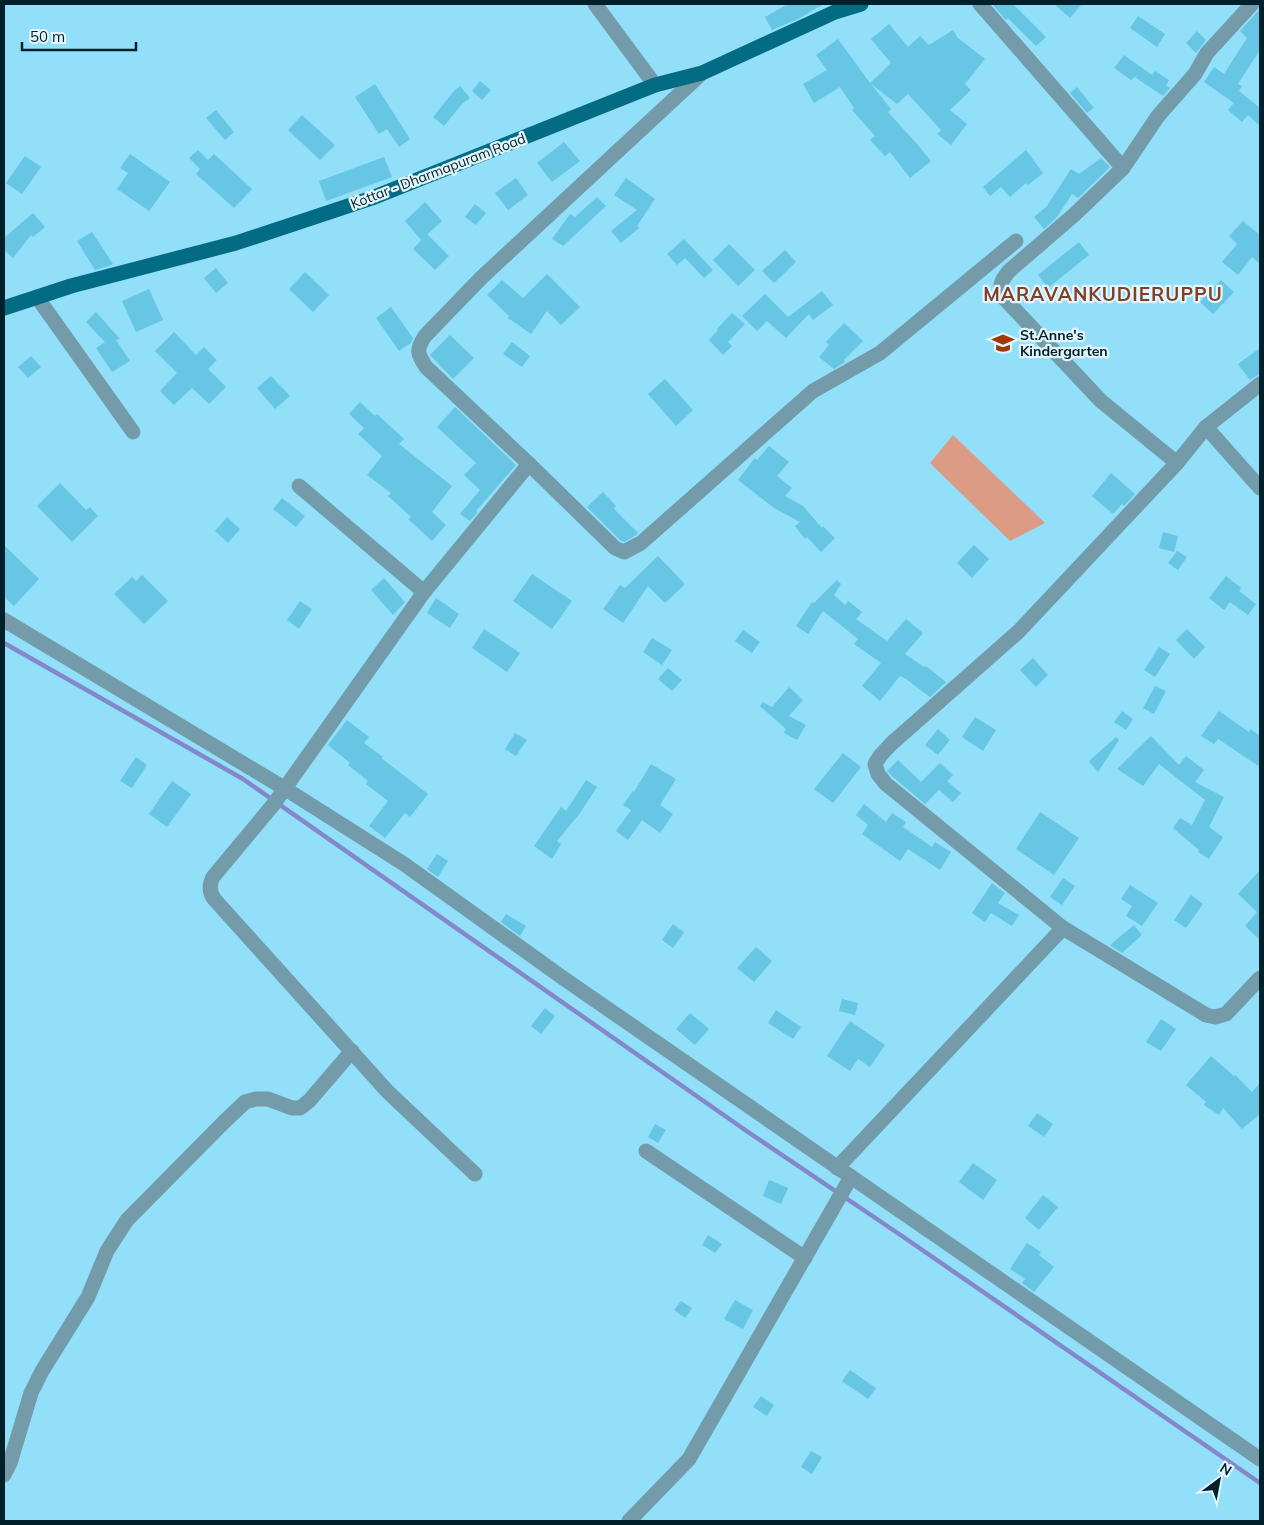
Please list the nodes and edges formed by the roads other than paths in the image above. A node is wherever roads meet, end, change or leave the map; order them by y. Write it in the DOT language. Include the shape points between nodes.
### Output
graph roads {
  1 [pos="595,4"];
  2 [pos="861,4"];
  3 [pos="980,4"];
  4 [pos="1252,4"];
  5 [pos="702,73"];
  6 [pos="655,86"];
  7 [pos="1123,168"];
  8 [pos="1016,241"];
  9 [pos="37,297"];
  10 [pos="4,308"];
  11 [pos="1260,384"];
  12 [pos="1206,428"];
  13 [pos="133,432"];
  14 [pos="1177,463"];
  15 [pos="529,464"];
  16 [pos="299,486"];
  17 [pos="1260,488"];
  18 [pos="424,592"];
  19 [pos="4,620"];
  20 [pos="279,796"];
  21 [pos="1063,928"];
  22 [pos="1260,978"];
  23 [pos="352,1051"];
  24 [pos="646,1151"];
  25 [pos="837,1168"];
  26 [pos="475,1174"];
  27 [pos="845,1188"];
  28 [pos="805,1258"];
  29 [pos="1260,1459"];
  30 [pos="4,1475"];
  31 [pos="629,1521"];
  1 -- 6 [label="street"];
  2 -- 5 [label="main road, Kottar - Dharmapuram Road" via="835,12"];
  3 -- 7 [label="street"];
  4 -- 7 [label="street" via="1207,53 1195,74 1158,116"];
  5 -- 6 [label="main road, Kottar - Dharmapuram Road"];
  5 -- 15 [label="street" via="482,278 419,346 418,355 426,366"];
  6 -- 9 [label="main road, Kottar - Dharmapuram Road" via="372,198 236,243"];
  7 -- 14 [label="street" via="1074,216 1009,271 1000,288 1003,297 1100,401"];
  8 -- 15 [label="street" via="880,353 813,391 631,549 624,552 615,548"];
  9 -- 10 [label="main road, Kottar - Dharmapuram Road"];
  9 -- 13 [label="street"];
  11 -- 12 [label="street"];
  12 -- 14 [label="street"];
  12 -- 17 [label="street"];
  14 -- 21 [label="street" via="1018,632 890,744 875,764 886,784"];
  15 -- 18 [label="street"];
  16 -- 18 [label="street"];
  18 -- 20 [label="street"];
  19 -- 20 [label="street"];
  20 -- 23 [label="street" via="213,877 211,894"];
  20 -- 25 [label="street" via="404,864"];
  21 -- 22 [label="street" via="1206,1015 1226,1014"];
  21 -- 25 [label="street"];
  23 -- 26 [label="street" via="388,1092"];
  23 -- 30 [label="street" via="300,1108 268,1099 245,1102 127,1220 107,1251 88,1296 31,1392"];
  24 -- 28 [label="street"];
  25 -- 27 [label="street"];
  27 -- 28 [label="street"];
  27 -- 29 [label="street"];
  28 -- 31 [label="street" via="689,1459"];
}
